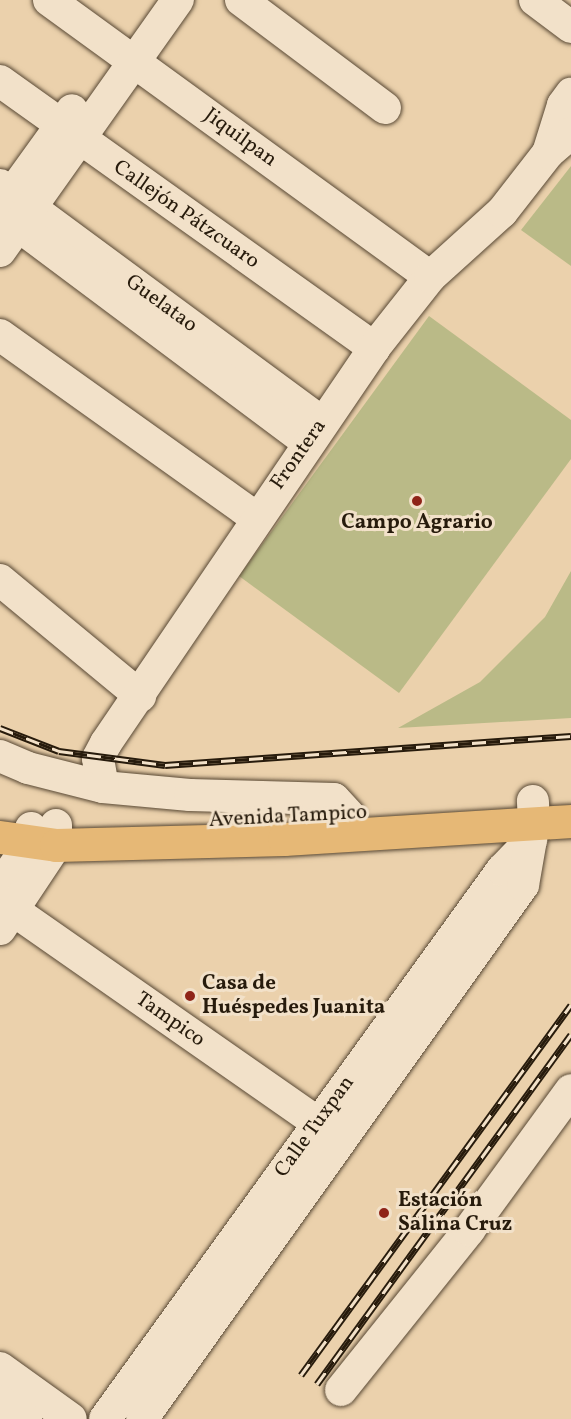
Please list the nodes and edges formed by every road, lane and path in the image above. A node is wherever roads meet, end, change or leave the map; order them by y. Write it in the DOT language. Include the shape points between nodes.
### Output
graph roads {
  1 [pos="49,0"];
  2 [pos="75,0"];
  3 [pos="152,0"];
  4 [pos="178,0"];
  5 [pos="241,0"];
  6 [pos="535,0"];
  7 [pos="571,27"];
  8 [pos="130,48"];
  9 [pos="0,81"];
  10 [pos="571,94"];
  11 [pos="385,108"];
  12 [pos="69,132"];
  13 [pos="571,133"];
  14 [pos="548,153"];
  15 [pos="10,205"];
  16 [pos="0,251"];
  17 [pos="438,271"];
  18 [pos="0,335"];
  19 [pos="374,348"];
  20 [pos="315,432"];
  21 [pos="255,517"];
  22 [pos="0,580"];
  23 [pos="140,696"];
  24 [pos="0,756"];
  25 [pos="103,786"];
  26 [pos="571,799"];
  27 [pos="349,815"];
  28 [pos="533,821"];
  29 [pos="571,821"];
  30 [pos="30,836"];
  31 [pos="3,907"];
  32 [pos="571,1090"];
  33 [pos="329,1131"];
  34 [pos="197,1316"];
  35 [pos="0,1368"];
  36 [pos="341,1390"];
  37 [pos="0,1401"];
  38 [pos="26,1419"];
  39 [pos="72,1419"];
  40 [pos="105,1419"];
  41 [pos="142,1419"];
  1 -- 8 [label="street, Jiquilpan"];
  2 -- 8 [label="street, Jiquilpan"];
  3 -- 8 [label="street"];
  4 -- 8 [label="street"];
  5 -- 11 [label="street"];
  6 -- 7 [label="street"];
  8 -- 12 [label="street"];
  8 -- 17 [label="street, Jiquilpan"];
  9 -- 12 [label="street, Callejón Pátzcuaro"];
  10 -- 14 [label="street, Frontera" via="563,105"];
  12 -- 15 [label="street"];
  12 -- 19 [label="street, Callejón Pátzcuaro"];
  13 -- 14 [label="street, Frontera"];
  14 -- 17 [label="street, Frontera" via="502,212"];
  15 -- 16 [label="street"];
  15 -- 20 [label="street, Guelatao"];
  17 -- 19 [label="street, Frontera"];
  18 -- 21 [label="street"];
  19 -- 20 [label="street, Frontera"];
  20 -- 21 [label="street, Frontera"];
  21 -- 23 [label="street, Frontera"];
  22 -- 23 [label="street"];
  23 -- 25 [label="street, Frontera" via="98,758"];
  24 -- 25 [label="street" via="28,768"];
  25 -- 27 [label="street" via="190,795 334,799"];
  26 -- 28 [label="main road, Avenida Tampico"];
  27 -- 28 [label="main road, Avenida Tampico"];
  27 -- 30 [label="main road, Avenida Tampico"];
  28 -- 29 [label="main road, Avenida Tampico"];
  28 -- 30 [label="main road, Avenida Tampico" via="284,839"];
  28 -- 33 [label="street, Calle Tuxpan" via="523,885"];
  30 -- 31 [label="street"];
  31 -- 33 [label="street, Tampico"];
  32 -- 36 [label="street" via="469,1230"];
  33 -- 34 [label="street, Calle Tuxpan"];
  34 -- 40 [label="street, Calle Tuxpan"];
  34 -- 41 [label="street, Calle Tuxpan"];
  35 -- 39 [label="street"];
  37 -- 38 [label="street"];
}
